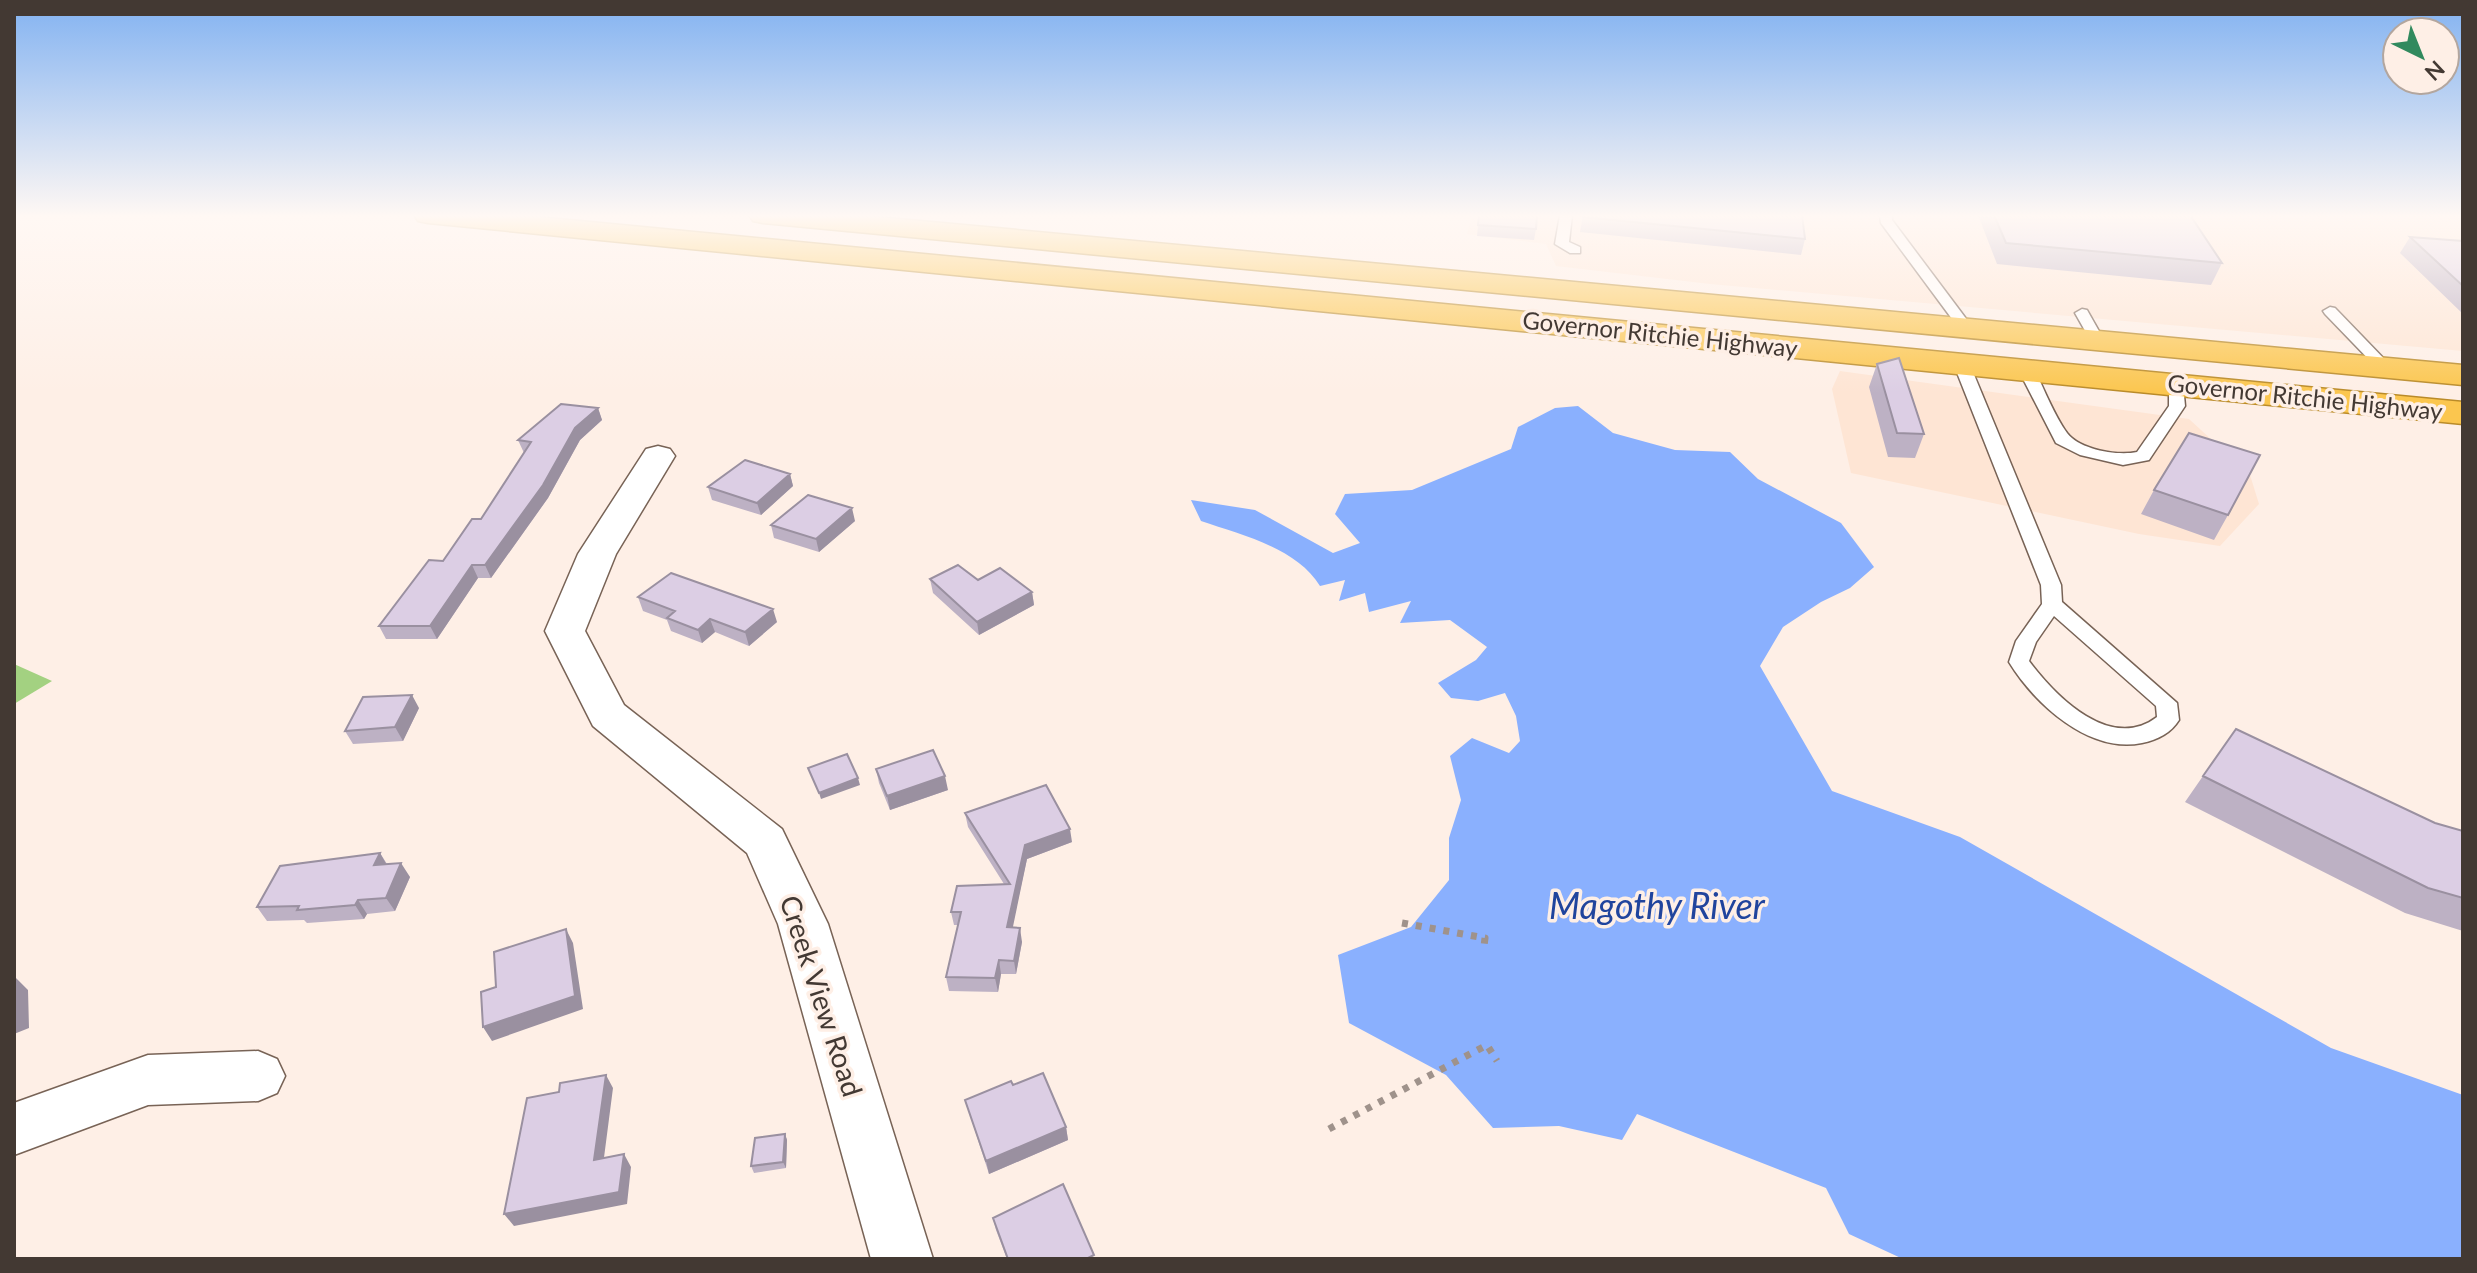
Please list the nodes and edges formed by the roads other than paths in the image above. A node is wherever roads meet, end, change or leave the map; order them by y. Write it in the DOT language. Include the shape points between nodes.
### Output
graph roads {
  1 [pos="1036,274"];
  2 [pos="1397,274"];
  3 [pos="1926,274"];
  4 [pos="2330,311"];
  5 [pos="2082,313"];
  6 [pos="1966,328"];
  7 [pos="2097,340"];
  8 [pos="1962,365"];
  9 [pos="2385,368"];
  10 [pos="2027,371"];
  11 [pos="2463,375"];
  12 [pos="2175,385"];
  13 [pos="2463,413"];
  14 [pos="658,456"];
  15 [pos="2052,604"];
  16 [pos="258,1076"];
  17 [pos="14,1129"];
  18 [pos="902,1259"];
  1 -- 8 [label="highway, Governor Ritchie Highway"];
  2 -- 6 [label="highway, Governor Ritchie Highway"];
  3 -- 6 [label="lane"];
  4 -- 9 [label="lane"];
  5 -- 7 [label="lane"];
  6 -- 7 [label="highway, Governor Ritchie Highway"];
  7 -- 9 [label="highway, Governor Ritchie Highway"];
  8 -- 10 [label="highway, Governor Ritchie Highway"];
  8 -- 15 [label="lane" via="2046,566"];
  9 -- 11 [label="highway, Governor Ritchie Highway"];
  10 -- 12 [label="highway, Governor Ritchie Highway"];
  10 -- 12 [label="lane" via="2062,439 2123,460 2150,450 2177,406"];
  12 -- 13 [label="highway, Governor Ritchie Highway"];
  14 -- 18 [label="street, Creek View Road" via="597,554 565,631 608,715 765,842 803,924"];
  15 -- 15 [label="lane" via="2026,641 2019,662 2029,678 2096,730 2117,737 2159,730 2168,720 2166,703"];
  16 -- 17 [label="street" via="148,1080"];
}
